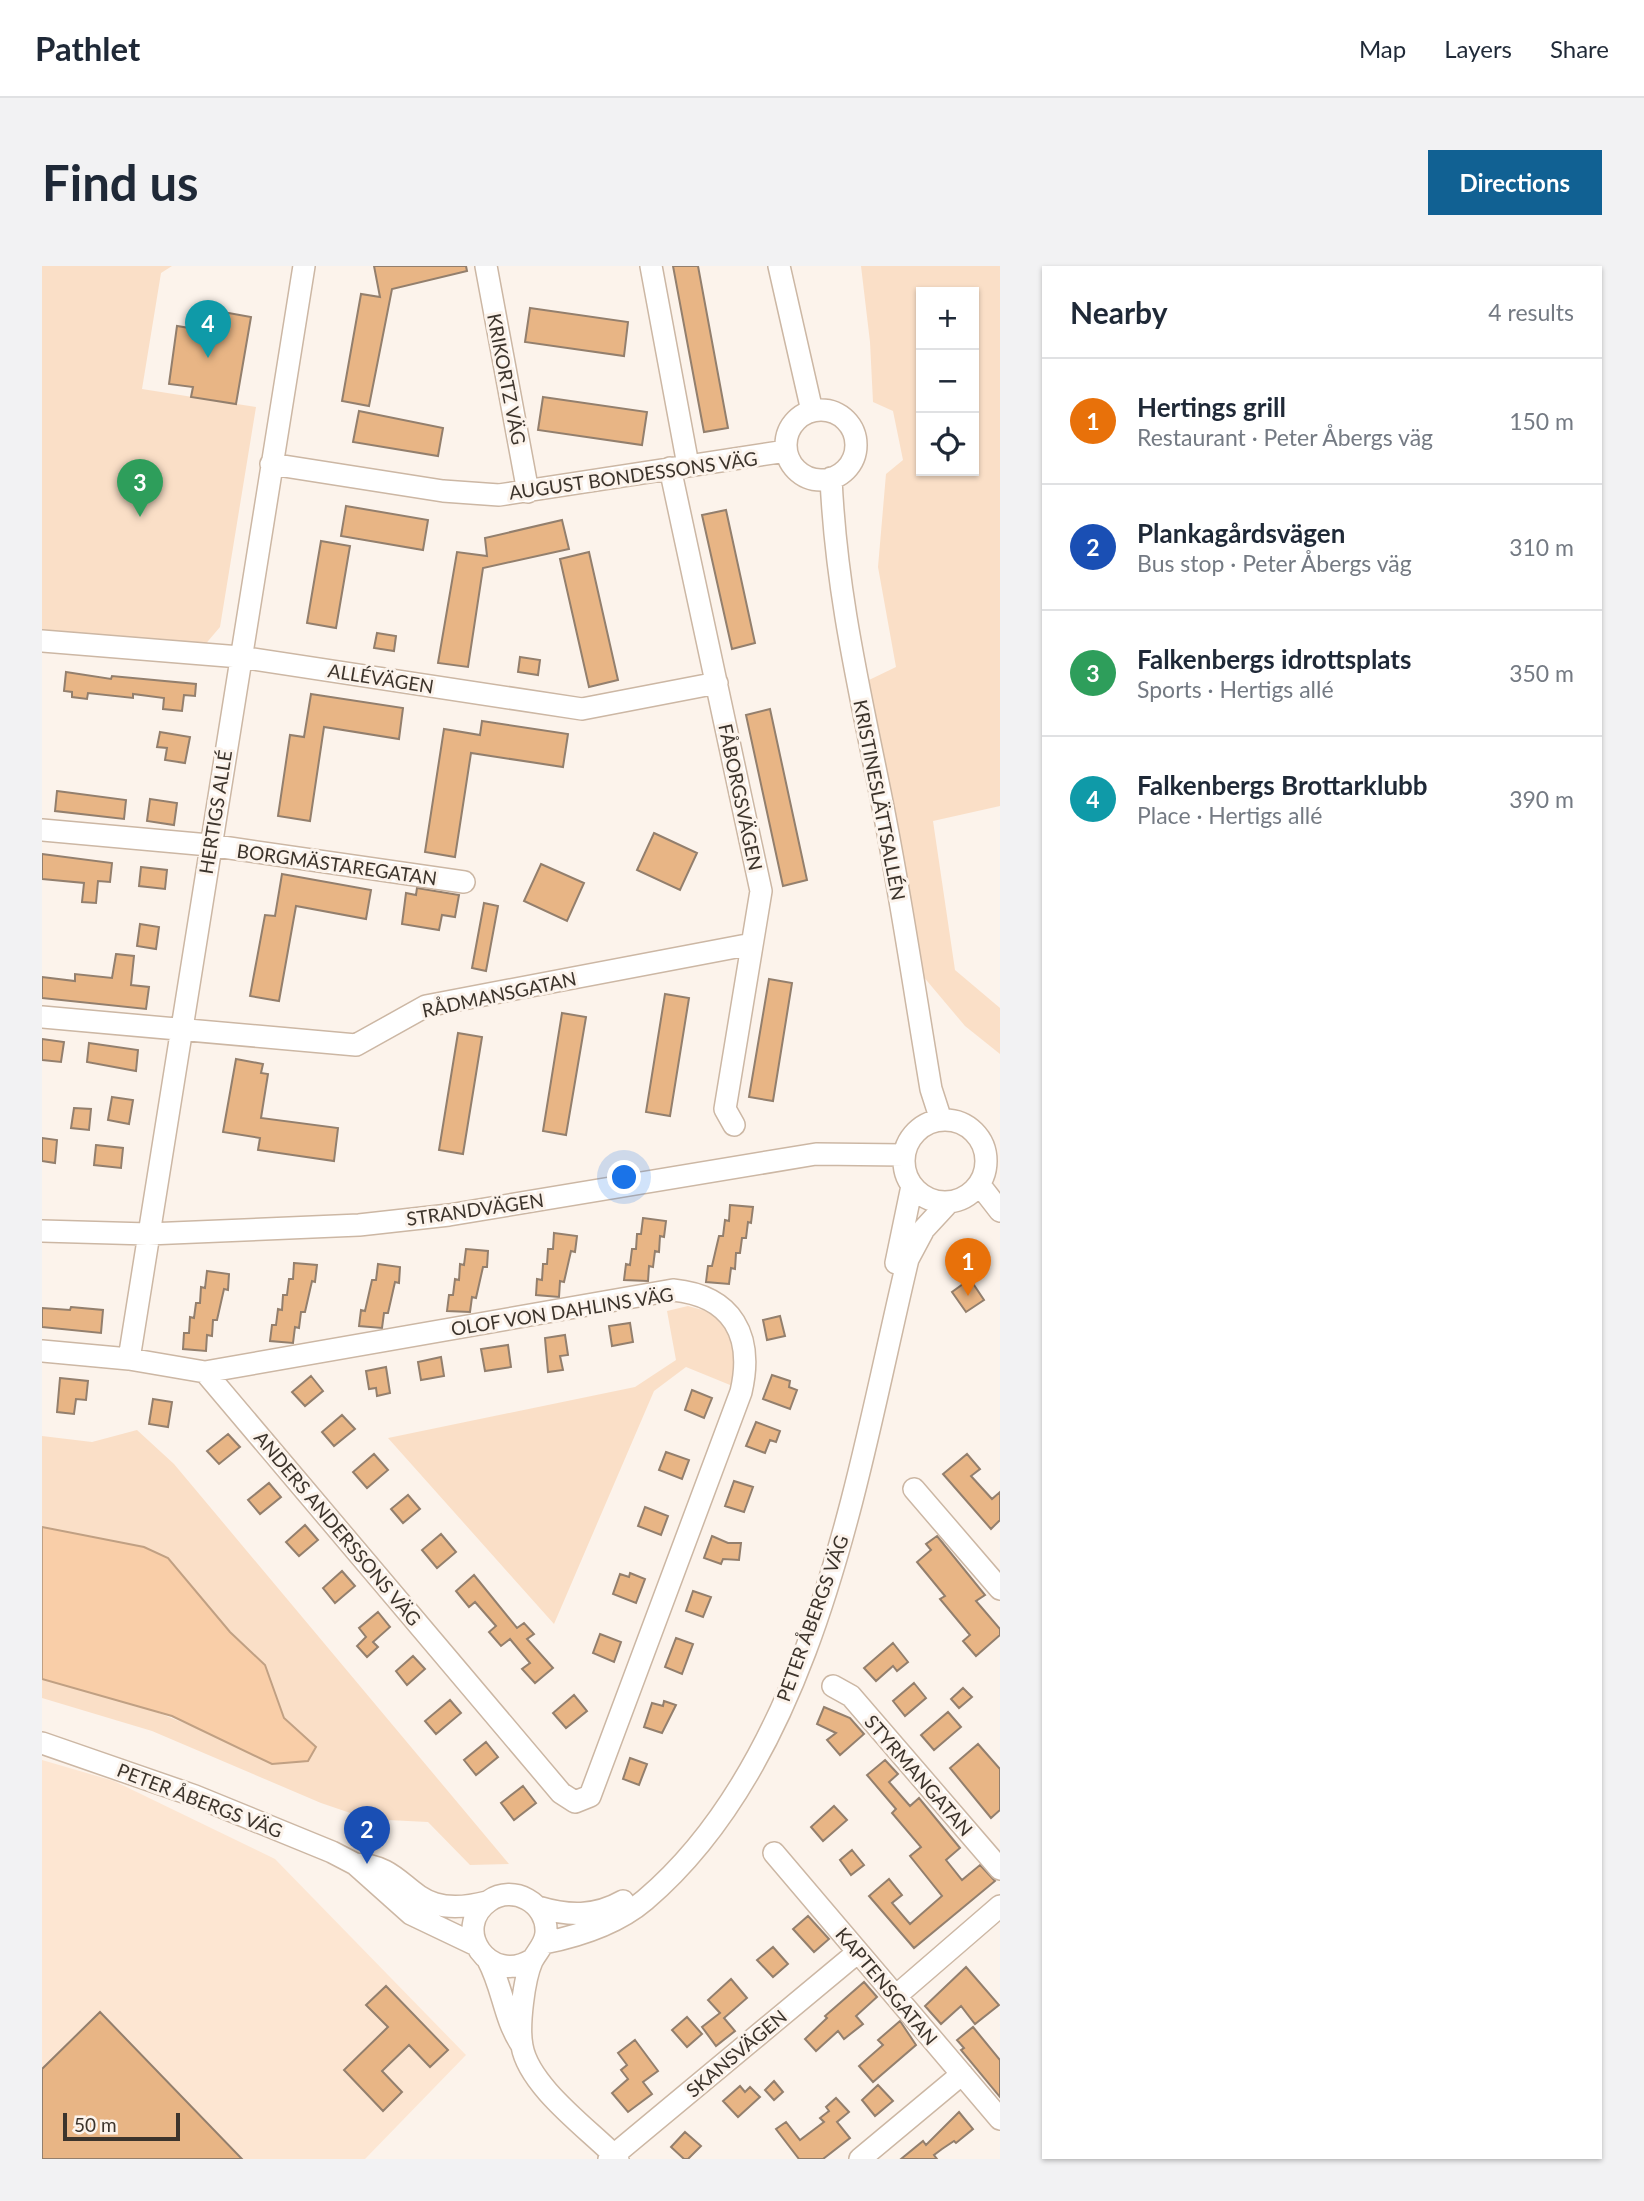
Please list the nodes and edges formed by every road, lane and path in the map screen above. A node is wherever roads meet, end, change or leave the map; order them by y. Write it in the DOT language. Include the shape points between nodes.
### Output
graph roads {
  1 [pos="304,266"];
  2 [pos="486,266"];
  3 [pos="651,266"];
  4 [pos="779,266"];
  5 [pos="812,411"];
  6 [pos="786,451"];
  7 [pos="271,464"];
  8 [pos="679,466"];
  9 [pos="831,478"];
  10 [pos="528,492"];
  11 [pos="42,641"];
  12 [pos="240,657"];
  13 [pos="717,682"];
  14 [pos="42,830"];
  15 [pos="209,845"];
  16 [pos="464,882"];
  17 [pos="752,944"];
  18 [pos="42,1017"];
  19 [pos="181,1030"];
  20 [pos="941,1120"];
  21 [pos="734,1125"];
  22 [pos="991,1137"];
  23 [pos="904,1155"];
  24 [pos="979,1184"];
  25 [pos="912,1186"];
  26 [pos="949,1202"];
  27 [pos="1000,1211"];
  28 [pos="42,1231"];
  29 [pos="148,1234"];
  30 [pos="42,1351"];
  31 [pos="128,1359"];
  32 [pos="205,1372"];
  33 [pos="914,1489"];
  34 [pos="1000,1589"];
  35 [pos="833,1686"];
  36 [pos="42,1743"];
  37 [pos="582,1802"];
  38 [pos="774,1853"];
  39 [pos="355,1864"];
  40 [pos="1000,1870"];
  41 [pos="487,1902"];
  42 [pos="1000,1906"];
  43 [pos="537,1907"];
  44 [pos="538,1951"];
  45 [pos="858,1952"];
  46 [pos="482,1953"];
  47 [pos="897,1995"];
  48 [pos="522,2046"];
  49 [pos="962,2074"];
  50 [pos="1000,2119"];
  51 [pos="614,2157"];
  52 [pos="860,2159"];
  1 -- 7 [label="street, HERTIGS ALLÉ"];
  2 -- 10 [label="street, KRIKORTZ VÄG"];
  3 -- 8 [label="street, FÅBORGSVÄGEN"];
  4 -- 5 [label="street"];
  5 -- 6 [label="street" via="791,426"];
  5 -- 9 [label="street" via="838,414 855,435 853,459"];
  6 -- 8 [label="street, AUGUST BONDESSONS VÄG"];
  6 -- 9 [label="street" via="800,473 815,479"];
  7 -- 10 [label="street, AUGUST BONDESSONS VÄG" via="443,491"];
  7 -- 12 [label="street, HERTIGS ALLÉ"];
  8 -- 10 [label="street, AUGUST BONDESSONS VÄG"];
  8 -- 13 [label="street, FÅBORGSVÄGEN"];
  9 -- 20 [label="street, KRISTINESLÄTTSALLÉN" via="834,550 847,635 893,863 931,1089"];
  11 -- 12 [label="street, ALLÉVÄGEN"];
  12 -- 13 [label="street, ALLÉVÄGEN" via="582,709"];
  12 -- 15 [label="street, HERTIGS ALLÉ"];
  13 -- 17 [label="street, FÅBORGSVÄGEN" via="761,891"];
  14 -- 15 [label="street, BORGMÄSTAREGATAN"];
  15 -- 16 [label="street, BORGMÄSTAREGATAN"];
  15 -- 19 [label="street, HERTIGS ALLÉ"];
  17 -- 19 [label="street, RÅDMANSGATAN" via="426,1006 356,1045"];
  17 -- 21 [label="street, FÅBORGSVÄGEN" via="725,1110"];
  18 -- 19 [label="street, RÅDMANSGATAN"];
  19 -- 29 [label="street, HERTIGS ALLÉ"];
  20 -- 22 [label="street"];
  20 -- 23 [label="street" via="917,1131"];
  22 -- 24 [label="street"];
  23 -- 25 [label="street"];
  23 -- 29 [label="street, STRANDVÄGEN" via="816,1154 449,1215 359,1225"];
  24 -- 26 [label="street" via="966,1197"];
  24 -- 27 [label="street"];
  25 -- 26 [label="street" via="926,1198"];
  25 -- 43 [label="street, PETER ÅBERGS VÄG" via="842,1500 809,1602 750,1741 710,1809 632,1894 592,1913 559,1914"];
  26 -- 44 [label="street, PETER ÅBERGS VÄG" via="924,1229 908,1259 841,1541 812,1630 754,1761 701,1839 645,1901 606,1924"];
  28 -- 29 [label="street, STRANDVÄGEN"];
  29 -- 31 [label="street, HERTIGS ALLÉ"];
  30 -- 31 [label="street"];
  31 -- 32 [label="street"];
  32 -- 37 [label="street, ANDERS ANDERSSONS VÄG" via="561,1793"];
  32 -- 37 [label="street, OLOF VON DAHLINS VÄG" via="673,1290 700,1296 732,1317 746,1353 741,1392 596,1786"];
  33 -- 34 [label="street"];
  35 -- 40 [label="street, STYRMANGATAN" via="850,1696"];
  36 -- 39 [label="street, PETER ÅBERGS VÄG" via="195,1796"];
  38 -- 45 [label="street, KAPTENSGATAN"];
  39 -- 41 [label="street, PETER ÅBERGS VÄG" via="381,1869 434,1905 464,1908"];
  39 -- 46 [label="street, PETER ÅBERGS VÄG" via="411,1914"];
  41 -- 43 [label="street, PETER ÅBERGS VÄG" via="513,1894"];
  41 -- 46 [label="street" via="473,1927"];
  42 -- 47 [label="street"];
  43 -- 44 [label="street" via="546,1924"];
  44 -- 46 [label="street, PETER ÅBERGS VÄG" via="525,1964 506,1967"];
  44 -- 48 [label="street" via="524,1998"];
  45 -- 47 [label="street, KAPTENSGATAN"];
  45 -- 51 [label="street, SKANSVÄGEN"];
  46 -- 48 [label="street" via="500,1982 510,2027"];
  47 -- 49 [label="street, KAPTENSGATAN"];
  48 -- 51 [label="street" via="542,2084"];
  49 -- 50 [label="street, KAPTENSGATAN"];
  49 -- 52 [label="street"];
}
